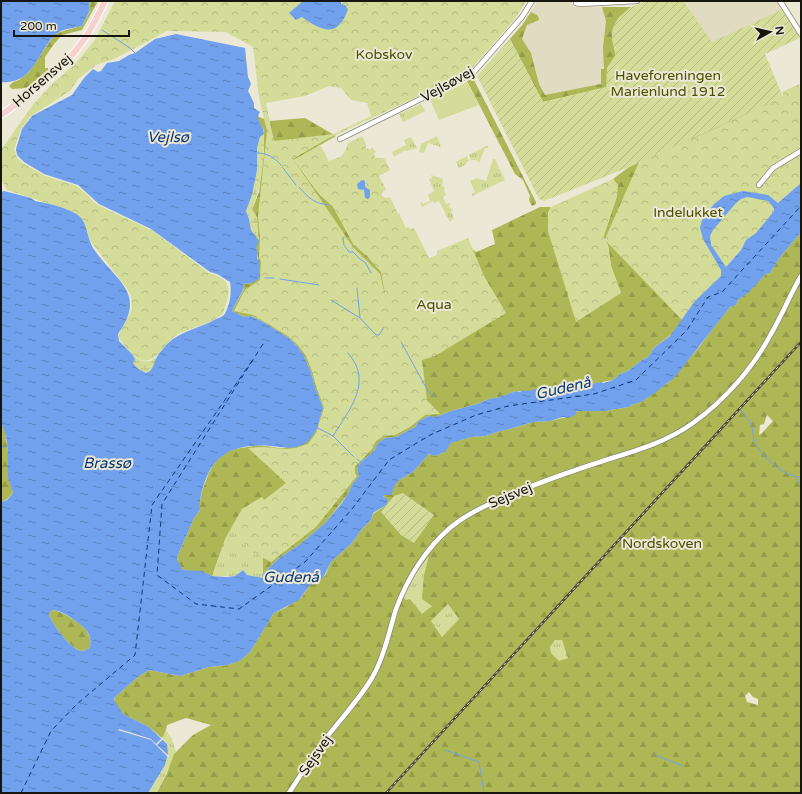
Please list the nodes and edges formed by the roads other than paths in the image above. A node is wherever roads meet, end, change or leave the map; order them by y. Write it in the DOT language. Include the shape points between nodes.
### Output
graph roads {
  1 [pos="105,1"];
  2 [pos="532,1"];
  3 [pos="637,1"];
  4 [pos="780,1"];
  5 [pos="576,2"];
  6 [pos="801,34"];
  7 [pos="1,116"];
  8 [pos="340,139"];
  9 [pos="801,151"];
  10 [pos="759,185"];
  11 [pos="801,276"];
  12 [pos="289,793"];
  1 -- 7 [label="main road, Horsensvej" via="75,52"];
  2 -- 8 [label="street, Vejlsøvej" via="522,17 473,73"];
  3 -- 5 [label="street"];
  4 -- 6 [label="street"];
  9 -- 10 [label="street" via="772,168"];
  11 -- 12 [label="street, Sejsvej" via="754,362 734,386 695,421 657,443 546,480 497,500 465,517 438,540 406,586 371,679 321,745"];
}
